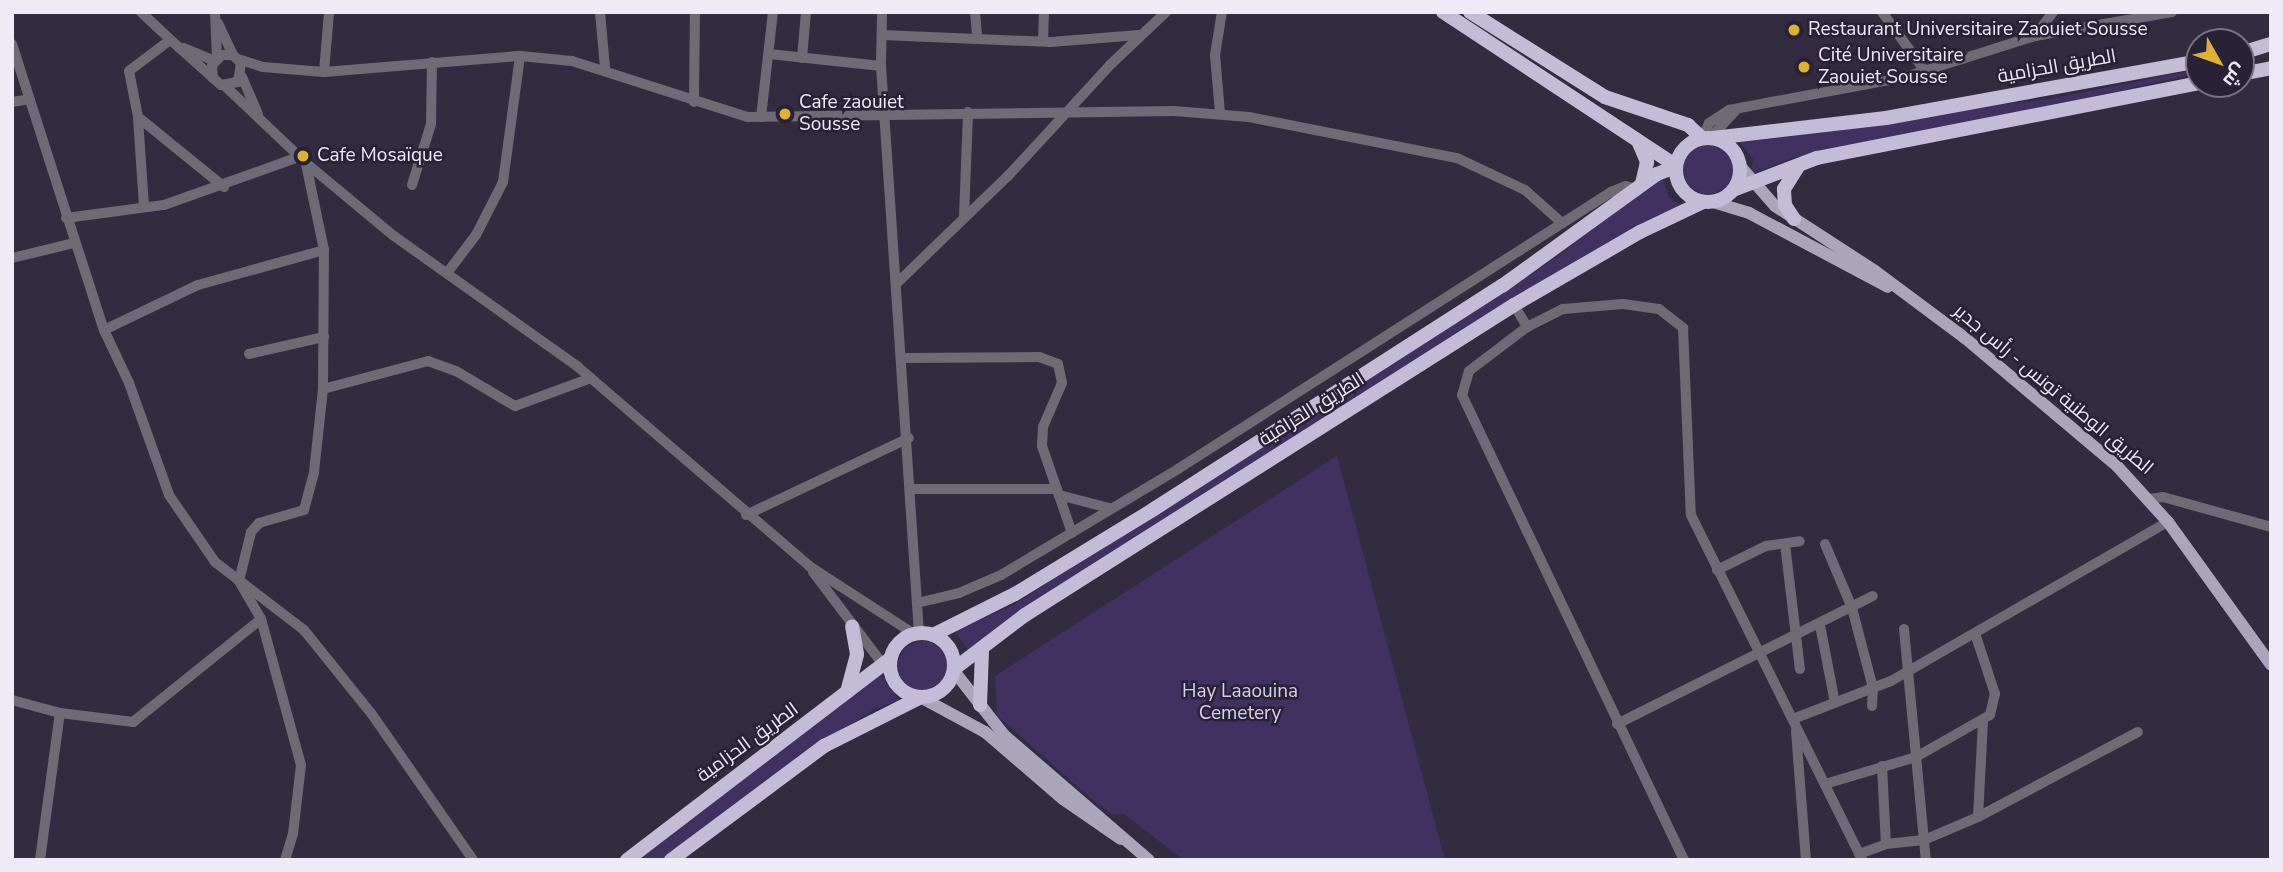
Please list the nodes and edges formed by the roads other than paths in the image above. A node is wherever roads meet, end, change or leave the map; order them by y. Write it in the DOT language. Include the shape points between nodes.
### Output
graph roads {
  1 [pos="141,12"];
  2 [pos="329,12"];
  3 [pos="600,12"];
  4 [pos="695,12"];
  5 [pos="773,12"];
  6 [pos="806,12"];
  7 [pos="882,12"];
  8 [pos="975,12"];
  9 [pos="1045,12"];
  10 [pos="1166,12"];
  11 [pos="1222,12"];
  12 [pos="1443,12"];
  13 [pos="1470,12"];
  14 [pos="1882,12"];
  15 [pos="2053,12"];
  16 [pos="2121,12"];
  17 [pos="2172,12"];
  18 [pos="215,16"];
  19 [pos="2130,20"];
  20 [pos="881,35"];
  21 [pos="1139,35"];
  22 [pos="977,36"];
  23 [pos="2035,36"];
  24 [pos="1043,41"];
  25 [pos="172,42"];
  26 [pos="12,44"];
  27 [pos="769,54"];
  28 [pos="520,56"];
  29 [pos="236,57"];
  30 [pos="802,58"];
  31 [pos="215,60"];
  32 [pos="432,62"];
  33 [pos="2185,64"];
  34 [pos="881,66"];
  35 [pos="263,67"];
  36 [pos="605,68"];
  37 [pos="1925,71"];
  38 [pos="324,72"];
  39 [pos="242,75"];
  40 [pos="213,78"];
  41 [pos="225,86"];
  42 [pos="2185,86"];
  43 [pos="30,99"];
  44 [pos="12,102"];
  45 [pos="694,102"];
  46 [pos="885,112"];
  47 [pos="968,112"];
  48 [pos="1220,113"];
  49 [pos="1065,114"];
  50 [pos="138,117"];
  51 [pos="761,117"];
  52 [pos="259,118"];
  53 [pos="1707,138"];
  54 [pos="1638,142"];
  55 [pos="302,160"];
  56 [pos="1802,163"];
  57 [pos="1675,166"];
  58 [pos="1740,166"];
  59 [pos="1751,182"];
  60 [pos="412,185"];
  61 [pos="1639,186"];
  62 [pos="224,187"];
  63 [pos="1733,190"];
  64 [pos="1708,202"];
  65 [pos="144,207"];
  66 [pos="964,216"];
  67 [pos="66,218"];
  68 [pos="1794,219"];
  69 [pos="1562,223"];
  70 [pos="74,243"];
  71 [pos="324,250"];
  72 [pos="12,258"];
  73 [pos="447,273"];
  74 [pos="896,284"];
  75 [pos="1898,291"];
  76 [pos="1514,305"];
  77 [pos="1527,327"];
  78 [pos="104,330"];
  79 [pos="324,337"];
  80 [pos="249,354"];
  81 [pos="903,358"];
  82 [pos="591,378"];
  83 [pos="323,389"];
  84 [pos="909,438"];
  85 [pos="911,489"];
  86 [pos="1058,492"];
  87 [pos="2150,499"];
  88 [pos="1109,508"];
  89 [pos="746,515"];
  90 [pos="2168,522"];
  91 [pos="2271,527"];
  92 [pos="1072,533"];
  93 [pos="1801,541"];
  94 [pos="1785,544"];
  95 [pos="1825,544"];
  96 [pos="809,565"];
  97 [pos="1717,570"];
  98 [pos="239,581"];
  99 [pos="1873,596"];
  100 [pos="917,603"];
  101 [pos="1852,608"];
  102 [pos="261,619"];
  103 [pos="1820,625"];
  104 [pos="852,626"];
  105 [pos="1904,629"];
  106 [pos="1975,633"];
  107 [pos="922,634"];
  108 [pos="1796,638"];
  109 [pos="982,650"];
  110 [pos="1758,657"];
  111 [pos="886,662"];
  112 [pos="2271,665"];
  113 [pos="1800,669"];
  114 [pos="954,670"];
  115 [pos="1909,671"];
  116 [pos="1873,688"];
  117 [pos="845,695"];
  118 [pos="921,698"];
  119 [pos="12,700"];
  120 [pos="1835,703"];
  121 [pos="980,705"];
  122 [pos="1872,706"];
  123 [pos="60,713"];
  124 [pos="1983,721"];
  125 [pos="1795,722"];
  126 [pos="1617,724"];
  127 [pos="2138,732"];
  128 [pos="1916,757"];
  129 [pos="1882,766"];
  130 [pos="1825,784"];
  131 [pos="1978,817"];
  132 [pos="1924,840"];
  133 [pos="1130,844"];
  134 [pos="1886,844"];
  135 [pos="1860,857"];
  136 [pos="40,860"];
  137 [pos="285,860"];
  138 [pos="473,860"];
  139 [pos="627,860"];
  140 [pos="671,860"];
  141 [pos="1149,860"];
  142 [pos="1684,860"];
  143 [pos="1807,860"];
  144 [pos="1926,860"];
  1 -- 25 [label="street"];
  2 -- 38 [label="street"];
  3 -- 36 [label="street"];
  4 -- 45 [label="street"];
  5 -- 27 [label="street"];
  6 -- 30 [label="street"];
  7 -- 20 [label="street"];
  8 -- 22 [label="street"];
  9 -- 24 [label="street"];
  10 -- 21 [label="street"];
  11 -- 48 [label="street" via="1215,55"];
  12 -- 54 [label="highway"];
  13 -- 53 [label="highway" via="1605,97 1688,125"];
  14 -- 37 [label="street"];
  15 -- 23 [label="street"];
  16 -- 19 [label="street"];
  17 -- 19 [label="street"];
  18 -- 29 [label="street"];
  18 -- 31 [label="street"];
  19 -- 23 [label="street"];
  20 -- 22 [label="street"];
  20 -- 34 [label="street"];
  21 -- 24 [label="street"];
  21 -- 49 [label="street"];
  22 -- 24 [label="street"];
  23 -- 37 [label="street"];
  25 -- 31 [label="street"];
  25 -- 40 [label="street"];
  25 -- 50 [label="street" via="129,71"];
  26 -- 43 [label="street"];
  27 -- 30 [label="street"];
  27 -- 51 [label="street"];
  28 -- 32 [label="street"];
  28 -- 36 [label="street"];
  28 -- 73 [label="street" via="503,182 476,235"];
  29 -- 31 [label="street"];
  29 -- 35 [label="street"];
  29 -- 39 [label="street"];
  30 -- 34 [label="street"];
  31 -- 40 [label="street"];
  32 -- 38 [label="street"];
  32 -- 60 [label="street" via="431,124"];
  33 -- 53 [label="highway, الطريق الحزامية" via="1886,118"];
  34 -- 46 [label="street"];
  35 -- 38 [label="street"];
  35 -- 39 [label="street"];
  36 -- 45 [label="street"];
  37 -- 53 [label="street" via="1737,109"];
  39 -- 41 [label="street"];
  39 -- 52 [label="street"];
  40 -- 41 [label="street"];
  41 -- 52 [label="street"];
  42 -- 56 [label="highway"];
  43 -- 44 [label="street"];
  43 -- 67 [label="street"];
  45 -- 51 [label="street" via="735,115"];
  46 -- 47 [label="street"];
  46 -- 51 [label="street"];
  46 -- 74 [label="street"];
  47 -- 49 [label="street"];
  47 -- 66 [label="street"];
  48 -- 49 [label="street"];
  48 -- 69 [label="street" via="1457,158 1525,190"];
  49 -- 66 [label="street"];
  50 -- 62 [label="street"];
  50 -- 65 [label="street"];
  52 -- 55 [label="street"];
  53 -- 57 [label="highway" via="1682,150"];
  53 -- 58 [label="highway" via="1731,148"];
  54 -- 57 [label="highway"];
  54 -- 61 [label="highway" via="1647,162"];
  55 -- 62 [label="street"];
  55 -- 71 [label="street"];
  55 -- 73 [label="street"];
  56 -- 59 [label="highway"];
  56 -- 68 [label="highway" via="1790,174 1784,189 1785,205"];
  57 -- 61 [label="highway, الطريق الحزامية"];
  57 -- 64 [label="highway" via="1685,194"];
  58 -- 59 [label="main road, الطريق الوطنية تونس - رأس جدير"];
  58 -- 63 [label="highway"];
  59 -- 63 [label="highway"];
  59 -- 68 [label="main road, الطريق الوطنية تونس - رأس جدير"];
  61 -- 69 [label="street" via="1619,188"];
  61 -- 107 [label="highway, الطريق الحزامية" via="1502,286 1154,509 1015,594"];
  62 -- 65 [label="street"];
  63 -- 64 [label="highway"];
  64 -- 75 [label="main road, الطريق الوطنية تونس - رأس جدير" via="1749,213"];
  64 -- 76 [label="highway, الطريق الحزامية" via="1640,232"];
  65 -- 67 [label="street"];
  66 -- 74 [label="street"];
  67 -- 70 [label="street"];
  68 -- 75 [label="main road, الطريق الوطنية تونس - رأس جدير"];
  69 -- 88 [label="street" via="1294,397"];
  70 -- 72 [label="street"];
  70 -- 78 [label="street"];
  71 -- 78 [label="street" via="207,282"];
  71 -- 79 [label="street"];
  73 -- 82 [label="street"];
  74 -- 81 [label="street"];
  75 -- 87 [label="main road, الطريق الوطنية تونس - رأس جدير" via="2033,394"];
  76 -- 77 [label="street"];
  76 -- 109 [label="highway, الطريق الحزامية" via="1026,615"];
  77 -- 97 [label="street" via="1563,309 1623,304 1659,309 1683,328 1687,494 1691,515"];
  77 -- 126 [label="street" via="1469,371 1462,395"];
  78 -- 98 [label="street" via="129,383 169,495 215,562"];
  79 -- 80 [label="street"];
  79 -- 83 [label="street"];
  81 -- 84 [label="street"];
  81 -- 86 [label="street" via="1039,357 1058,364 1062,383 1042,435"];
  82 -- 83 [label="street" via="514,406 456,371 428,361"];
  82 -- 89 [label="street"];
  83 -- 98 [label="street" via="308,504 300,512 254,527"];
  84 -- 85 [label="street"];
  84 -- 89 [label="street"];
  85 -- 86 [label="street"];
  85 -- 100 [label="street"];
  86 -- 88 [label="street"];
  86 -- 92 [label="street"];
  87 -- 90 [label="main road, الطريق الوطنية تونس - رأس جدير"];
  87 -- 91 [label="street" via="2162,497"];
  88 -- 92 [label="street"];
  89 -- 96 [label="street"];
  90 -- 106 [label="street"];
  90 -- 112 [label="main road, الطريق الوطنية تونس - رأس جدير"];
  92 -- 100 [label="street" via="983,584"];
  93 -- 94 [label="street"];
  94 -- 97 [label="street" via="1766,546"];
  94 -- 108 [label="street"];
  95 -- 101 [label="street"];
  96 -- 104 [label="street"];
  96 -- 107 [label="street"];
  97 -- 110 [label="street"];
  98 -- 102 [label="street"];
  98 -- 138 [label="street" via="304,630 371,713"];
  99 -- 101 [label="street"];
  100 -- 107 [label="street"];
  101 -- 103 [label="street"];
  101 -- 116 [label="street"];
  102 -- 123 [label="street" via="140,719"];
  102 -- 137 [label="street" via="301,765 293,834"];
  103 -- 108 [label="street"];
  103 -- 120 [label="street"];
  104 -- 111 [label="street"];
  104 -- 117 [label="highway" via="857,661"];
  105 -- 115 [label="street"];
  106 -- 115 [label="street"];
  106 -- 124 [label="street" via="1996,702"];
  107 -- 111 [label="highway, الطريق الحزامية" via="899,643"];
  107 -- 114 [label="highway" via="947,645"];
  108 -- 110 [label="street"];
  108 -- 113 [label="street"];
  109 -- 114 [label="highway, الطريق الحزامية"];
  109 -- 121 [label="highway"];
  110 -- 125 [label="street"];
  110 -- 126 [label="street"];
  111 -- 117 [label="highway, الطريق الحزامية"];
  111 -- 118 [label="highway" via="894,679"];
  114 -- 118 [label="highway, الطريق الحزامية" via="944,688"];
  114 -- 121 [label="main road"];
  115 -- 116 [label="street"];
  115 -- 128 [label="street"];
  116 -- 120 [label="street"];
  116 -- 122 [label="street"];
  117 -- 139 [label="highway, الطريق الحزامية"];
  118 -- 133 [label="main road" via="985,732 1063,799"];
  118 -- 140 [label="highway, الطريق الحزامية" via="824,746"];
  119 -- 123 [label="street"];
  120 -- 125 [label="street"];
  121 -- 133 [label="main road" via="1004,735"];
  123 -- 136 [label="street"];
  124 -- 128 [label="street"];
  124 -- 131 [label="street"];
  125 -- 130 [label="street"];
  125 -- 143 [label="street"];
  126 -- 142 [label="street"];
  127 -- 131 [label="street"];
  128 -- 129 [label="street"];
  128 -- 132 [label="street"];
  129 -- 130 [label="street"];
  129 -- 134 [label="street"];
  130 -- 135 [label="street"];
  131 -- 132 [label="street"];
  132 -- 134 [label="street"];
  132 -- 144 [label="street"];
  133 -- 141 [label="main road"];
  134 -- 135 [label="street"];
}
